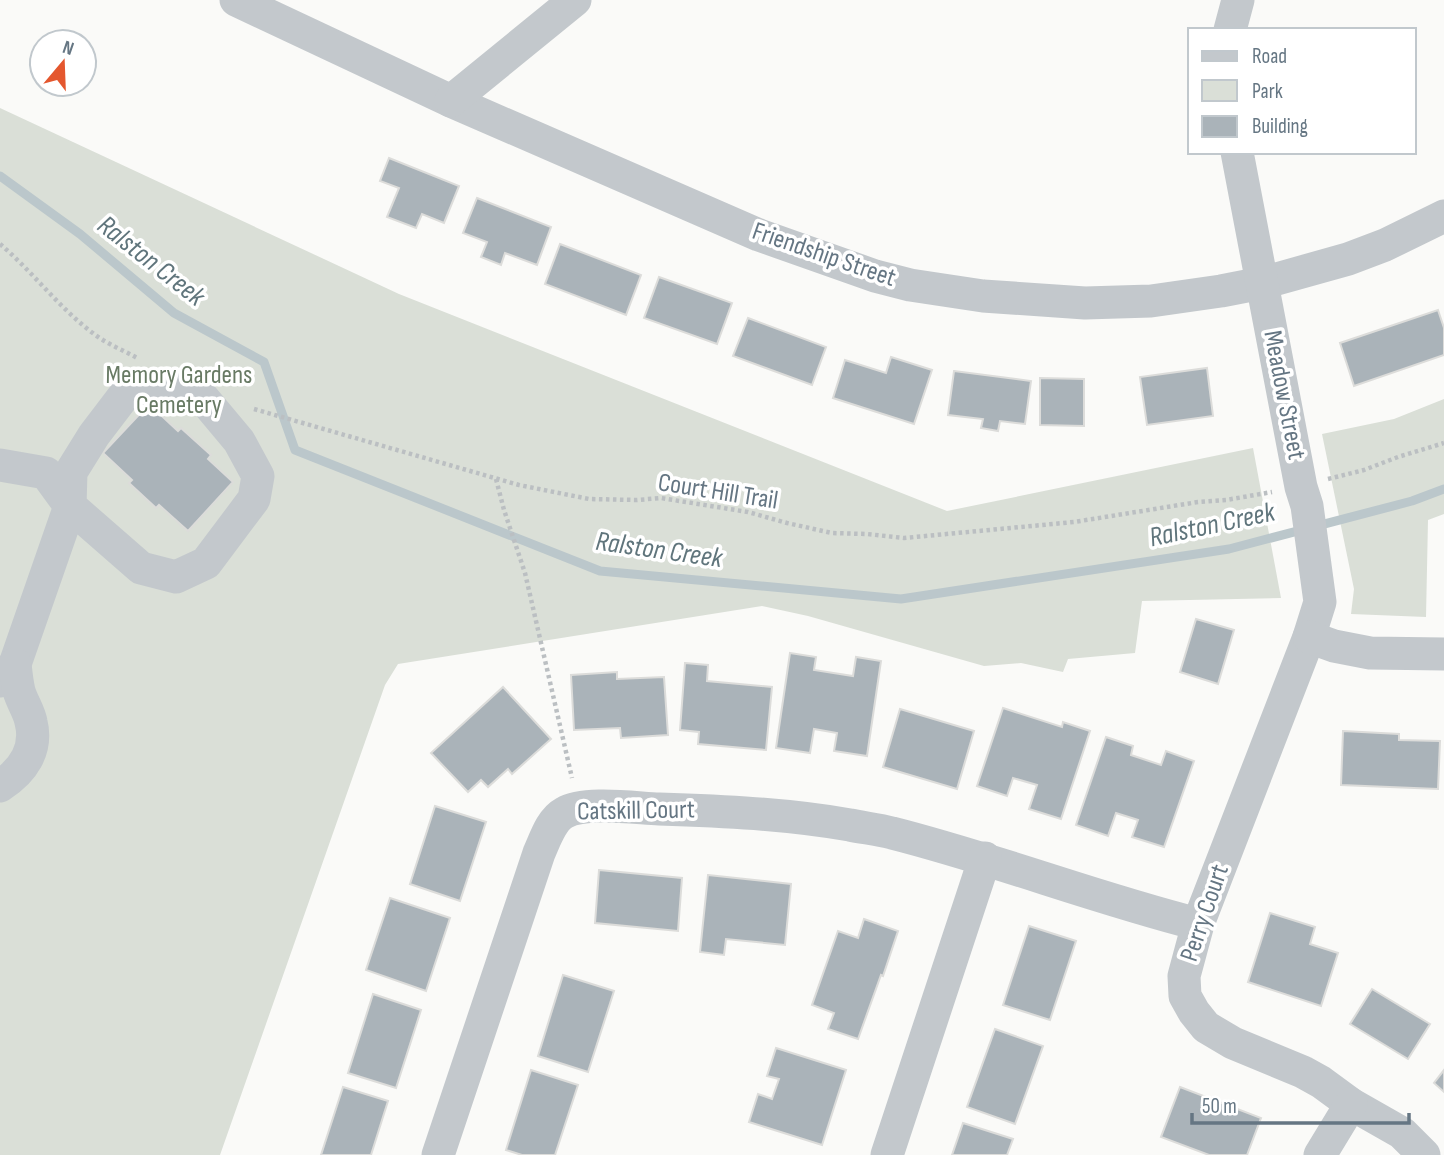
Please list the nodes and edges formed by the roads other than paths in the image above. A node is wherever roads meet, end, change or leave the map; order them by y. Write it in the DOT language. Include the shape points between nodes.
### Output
graph roads {
  1 [pos="236,0"];
  2 [pos="575,0"];
  3 [pos="1238,0"];
  4 [pos="1231,28"];
  5 [pos="451,101"];
  6 [pos="1237,154"];
  7 [pos="1444,216"];
  8 [pos="1262,283"];
  9 [pos="0,465"];
  10 [pos="70,506"];
  11 [pos="1309,637"];
  12 [pos="1444,654"];
  13 [pos="8,673"];
  14 [pos="0,786"];
  15 [pos="985,858"];
  16 [pos="1198,924"];
  17 [pos="1351,1104"];
  18 [pos="438,1155"];
  19 [pos="887,1155"];
  20 [pos="1320,1155"];
  21 [pos="1424,1155"];
  1 -- 5 [label="street, Friendship Street"];
  2 -- 5 [label="street"];
  3 -- 4 [label="street"];
  5 -- 8 [label="street, Friendship Street" via="759,235 910,285 1085,303 1152,301"];
  6 -- 8 [label="street, Meadow Street"];
  7 -- 8 [label="street, Friendship Street" via="1348,259"];
  8 -- 11 [label="street, Meadow Street" via="1320,602"];
  9 -- 10 [label="street" via="46,473"];
  10 -- 10 [label="street" via="141,568 176,577 206,563 254,499 258,476 239,441 203,398 154,385 126,393 94,435 71,472"];
  10 -- 13 [label="street"];
  11 -- 12 [label="street" via="1370,653"];
  11 -- 16 [label="street, Perry Court"];
  13 -- 14 [label="street" via="31,722 32,750 22,768"];
  15 -- 16 [label="street, Catskill Court"];
  15 -- 18 [label="street, Catskill Court" via="889,832 808,818 601,807 562,814 539,853"];
  15 -- 19 [label="street"];
  16 -- 17 [label="street, Perry Court" via="1184,976 1185,996 1206,1027 1303,1072"];
  17 -- 20 [label="street"];
  17 -- 21 [label="street, Perry Court" via="1402,1133"];
}
